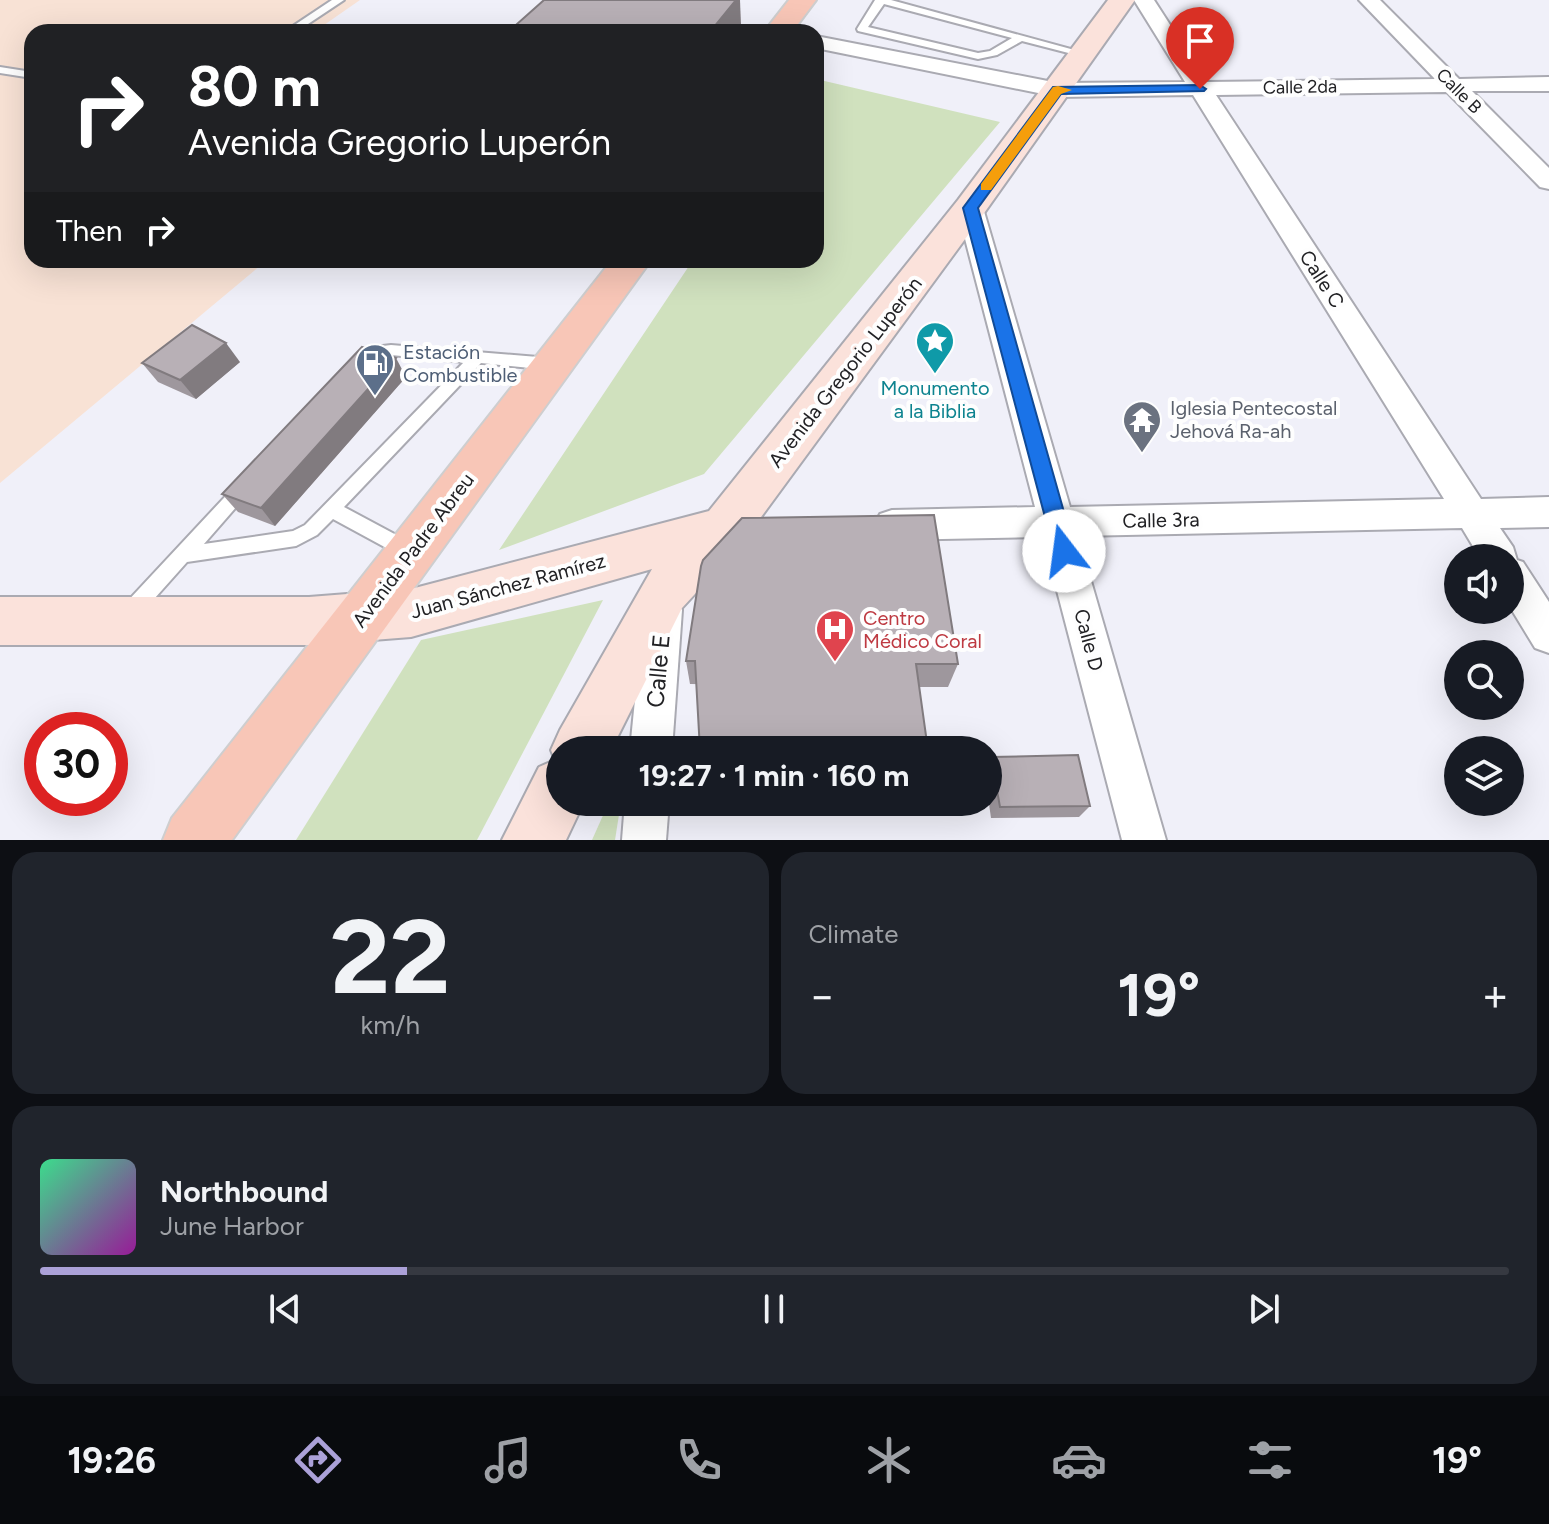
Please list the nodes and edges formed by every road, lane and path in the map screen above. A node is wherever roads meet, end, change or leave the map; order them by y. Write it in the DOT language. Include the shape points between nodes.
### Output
graph roads {
  1 [pos="339,0"];
  2 [pos="803,0"];
  3 [pos="881,0"];
  4 [pos="1122,0"];
  5 [pos="1144,0"];
  6 [pos="1369,0"];
  7 [pos="302,24"];
  8 [pos="784,24"];
  9 [pos="862,29"];
  10 [pos="1020,38"];
  11 [pos="824,44"];
  12 [pos="848,49"];
  13 [pos="1084,54"];
  14 [pos="0,70"];
  15 [pos="24,74"];
  16 [pos="1549,84"];
  17 [pos="1454,85"];
  18 [pos="1200,89"];
  19 [pos="1058,90"];
  20 [pos="1549,182"];
  21 [pos="970,208"];
  22 [pos="626,268"];
  23 [pos="477,358"];
  24 [pos="553,364"];
  25 [pos="353,370"];
  26 [pos="257,474"];
  27 [pos="331,509"];
  28 [pos="1549,512"];
  29 [pos="1472,514"];
  30 [pos="1057,522"];
  31 [pos="867,525"];
  32 [pos="748,528"];
  33 [pos="1491,544"];
  34 [pos="411,552"];
  35 [pos="182,555"];
  36 [pos="664,592"];
  37 [pos="1524,596"];
  38 [pos="361,618"];
  39 [pos="0,621"];
  40 [pos="122,621"];
  41 [pos="1549,635"];
  42 [pos="587,736"];
  43 [pos="652,736"];
  44 [pos="546,815"];
  45 [pos="646,816"];
  46 [pos="194,840"];
  47 [pos="533,840"];
  48 [pos="644,840"];
  49 [pos="1144,840"];
  1 -- 7 [label="lane"];
  2 -- 8 [label="main road"];
  3 -- 9 [label="lane"];
  3 -- 10 [label="lane"];
  4 -- 13 [label="main road, Avenida Gregorio Luperón"];
  5 -- 18 [label="street, Calle C"];
  6 -- 17 [label="street, Calle B"];
  9 -- 10 [label="lane" via="978,56"];
  9 -- 12 [label="lane"];
  10 -- 13 [label="lane"];
  11 -- 12 [label="street, Calle 2da"];
  12 -- 19 [label="street, Calle 2da"];
  13 -- 19 [label="main road, Avenida Gregorio Luperón"];
  14 -- 15 [label="lane"];
  16 -- 17 [label="street, Calle 2da"];
  17 -- 18 [label="street, Calle 2da"];
  17 -- 20 [label="street, Calle B"];
  18 -- 19 [label="street, Calle 2da"];
  18 -- 29 [label="street, Calle C"];
  19 -- 21 [label="main road, Avenida Gregorio Luperón"];
  21 -- 30 [label="street, Calle D"];
  21 -- 32 [label="main road, Avenida Gregorio Luperón"];
  22 -- 24 [label="main road, Avenida Padre Abreu"];
  23 -- 24 [label="lane"];
  23 -- 25 [label="lane" via="379,351"];
  23 -- 27 [label="lane"];
  24 -- 34 [label="main road, Avenida Padre Abreu"];
  26 -- 35 [label="lane"];
  27 -- 34 [label="lane"];
  27 -- 35 [label="lane" via="296,538"];
  28 -- 29 [label="street, Calle 3ra"];
  29 -- 30 [label="street, Calle 3ra"];
  29 -- 33 [label="street, Calle C"];
  30 -- 31 [label="street, Calle 3ra"];
  30 -- 49 [label="street, Calle D"];
  32 -- 36 [label="main road, Avenida Gregorio Luperón"];
  32 -- 38 [label="main road, Juan Sánchez Ramírez" via="411,613"];
  34 -- 38 [label="main road, Avenida Padre Abreu"];
  35 -- 40 [label="lane"];
  36 -- 42 [label="main road, Avenida Gregorio Luperón"];
  36 -- 43 [label="street, Calle E"];
  37 -- 41 [label="street"];
  38 -- 40 [label="main road, Juan Sánchez Ramírez"];
  38 -- 46 [label="main road, Avenida Padre Abreu"];
  39 -- 40 [label="main road, Juan Sánchez Ramírez"];
  44 -- 47 [label="main road"];
  45 -- 48 [label="street"];
}
